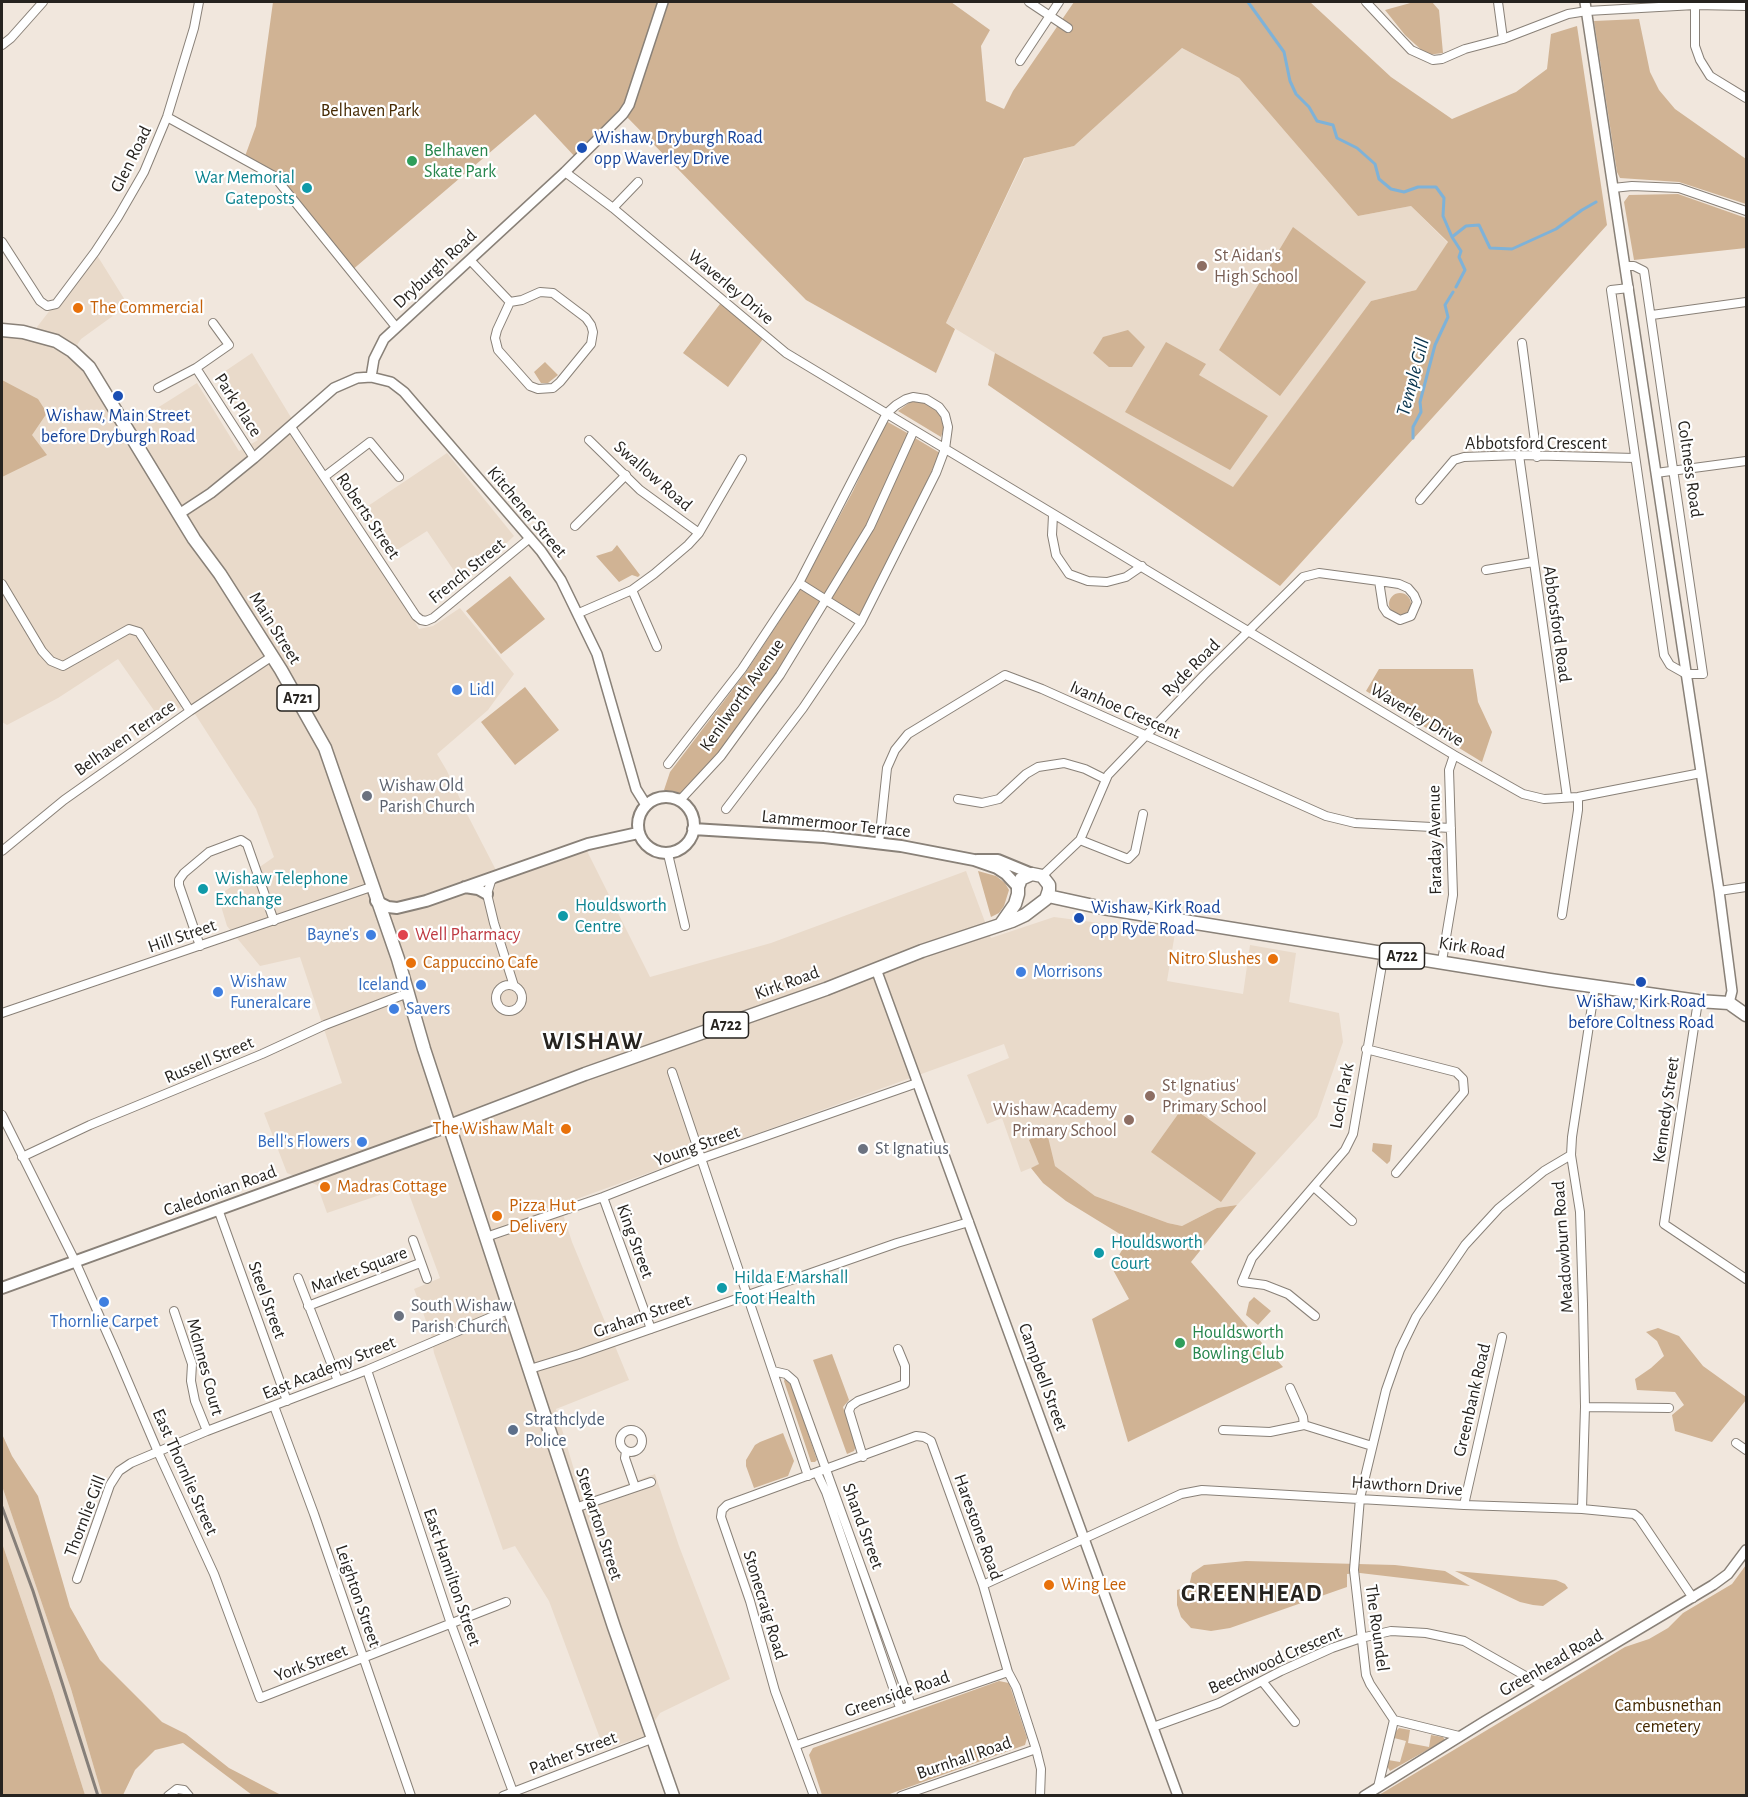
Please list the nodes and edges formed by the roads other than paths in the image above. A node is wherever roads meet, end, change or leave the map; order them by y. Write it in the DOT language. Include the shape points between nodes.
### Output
graph roads {
  1 [pos="43,2"];
  2 [pos="199,2"];
  3 [pos="663,2"];
  4 [pos="1029,2"];
  5 [pos="1059,2"];
  6 [pos="1366,2"];
  7 [pos="1498,2"];
  8 [pos="1695,5"];
  9 [pos="1586,6"];
  10 [pos="1746,6"];
  11 [pos="1051,16"];
  12 [pos="1068,28"];
  13 [pos="1503,39"];
  14 [pos="2,45"];
  15 [pos="1020,61"];
  16 [pos="1746,98"];
  17 [pos="167,117"];
  18 [pos="565,172"];
  19 [pos="638,182"];
  20 [pos="1613,188"];
  21 [pos="613,208"];
  22 [pos="1746,211"];
  23 [pos="2,242"];
  24 [pos="470,260"];
  25 [pos="1626,266"];
  26 [pos="1629,288"];
  27 [pos="510,302"];
  28 [pos="1746,303"];
  29 [pos="1652,315"];
  30 [pos="213,322"];
  31 [pos="396,327"];
  32 [pos="2,330"];
  33 [pos="1522,343"];
  34 [pos="196,368"];
  35 [pos="371,377"];
  36 [pos="158,388"];
  37 [pos="887,413"];
  38 [pos="291,426"];
  39 [pos="914,430"];
  40 [pos="589,440"];
  41 [pos="945,449"];
  42 [pos="1519,455"];
  43 [pos="1537,457"];
  44 [pos="254,458"];
  45 [pos="1635,458"];
  46 [pos="742,459"];
  47 [pos="1746,461"];
  48 [pos="1673,469"];
  49 [pos="1656,472"];
  50 [pos="626,475"];
  51 [pos="324,477"];
  52 [pos="399,477"];
  53 [pos="1419,500"];
  54 [pos="179,514"];
  55 [pos="1053,515"];
  56 [pos="575,526"];
  57 [pos="699,533"];
  58 [pos="530,538"];
  59 [pos="1533,562"];
  60 [pos="1142,566"];
  61 [pos="1486,570"];
  62 [pos="1379,581"];
  63 [pos="799,583"];
  64 [pos="2,584"];
  65 [pos="632,590"];
  66 [pos="826,599"];
  67 [pos="579,613"];
  68 [pos="421,620"];
  69 [pos="861,622"];
  70 [pos="1249,632"];
  71 [pos="657,647"];
  72 [pos="271,657"];
  73 [pos="1686,674"];
  74 [pos="190,711"];
  75 [pos="1145,735"];
  76 [pos="1454,755"];
  77 [pos="668,764"];
  78 [pos="1701,773"];
  79 [pos="1105,779"];
  80 [pos="1567,797"];
  81 [pos="1578,797"];
  82 [pos="675,799"];
  83 [pos="958,799"];
  84 [pos="646,805"];
  85 [pos="726,809"];
  86 [pos="1143,814"];
  87 [pos="1451,828"];
  88 [pos="693,829"];
  89 [pos="638,833"];
  90 [pos="1080,840"];
  91 [pos="879,843"];
  92 [pos="2,851"];
  93 [pos="668,854"];
  94 [pos="974,860"];
  95 [pos="1037,875"];
  96 [pos="496,876"];
  97 [pos="371,886"];
  98 [pos="1746,887"];
  99 [pos="459,888"];
  100 [pos="1018,891"];
  101 [pos="1719,891"];
  102 [pos="487,894"];
  103 [pos="1044,900"];
  104 [pos="376,901"];
  105 [pos="1562,915"];
  106 [pos="274,921"];
  107 [pos="1001,924"];
  108 [pos="685,926"];
  109 [pos="200,946"];
  110 [pos="1384,953"];
  111 [pos="1442,962"];
  112 [pos="876,969"];
  113 [pos="514,986"];
  114 [pos="1595,986"];
  115 [pos="408,993"];
  116 [pos="1698,1001"];
  117 [pos="1729,1003"];
  118 [pos="2,1013"];
  119 [pos="1746,1015"];
  120 [pos="1366,1049"];
  121 [pos="672,1072"];
  122 [pos="917,1083"];
  123 [pos="2,1115"];
  124 [pos="449,1126"];
  125 [pos="1571,1155"];
  126 [pos="22,1157"];
  127 [pos="700,1159"];
  128 [pos="1396,1173"];
  129 [pos="1314,1187"];
  130 [pos="603,1197"];
  131 [pos="218,1209"];
  132 [pos="1352,1221"];
  133 [pos="969,1222"];
  134 [pos="486,1237"];
  135 [pos="413,1240"];
  136 [pos="75,1262"];
  137 [pos="420,1263"];
  138 [pos="298,1278"];
  139 [pos="427,1279"];
  140 [pos="1746,1279"];
  141 [pos="2,1288"];
  142 [pos="748,1295"];
  143 [pos="308,1306"];
  144 [pos="510,1310"];
  145 [pos="174,1311"];
  146 [pos="1315,1316"];
  147 [pos="651,1329"];
  148 [pos="1502,1338"];
  149 [pos="898,1349"];
  150 [pos="530,1369"];
  151 [pos="367,1370"];
  152 [pos="773,1371"];
  153 [pos="338,1382"];
  154 [pos="1290,1388"];
  155 [pos="287,1401"];
  156 [pos="274,1406"];
  157 [pos="1585,1407"];
  158 [pos="1669,1408"];
  159 [pos="1304,1425"];
  160 [pos="1223,1430"];
  161 [pos="207,1431"];
  162 [pos="1736,1443"];
  163 [pos="1372,1446"];
  164 [pos="1746,1450"];
  165 [pos="626,1451"];
  166 [pos="158,1452"];
  167 [pos="863,1457"];
  168 [pos="827,1470"];
  169 [pos="817,1473"];
  170 [pos="808,1476"];
  171 [pos="651,1482"];
  172 [pos="635,1487"];
  173 [pos="1360,1498"];
  174 [pos="1464,1505"];
  175 [pos="575,1508"];
  176 [pos="1582,1509"];
  177 [pos="1084,1538"];
  178 [pos="1746,1550"];
  179 [pos="76,1579"];
  180 [pos="983,1585"];
  181 [pos="1693,1598"];
  182 [pos="506,1602"];
  183 [pos="452,1624"];
  184 [pos="1361,1638"];
  185 [pos="364,1659"];
  186 [pos="1008,1672"];
  187 [pos="1262,1681"];
  188 [pos="1543,1686"];
  189 [pos="260,1698"];
  190 [pos="911,1705"];
  191 [pos="900,1708"];
  192 [pos="1394,1720"];
  193 [pos="1295,1722"];
  194 [pos="1153,1727"];
  195 [pos="1459,1736"];
  196 [pos="654,1738"];
  197 [pos="796,1745"];
  198 [pos="1036,1749"];
  199 [pos="1378,1787"];
  200 [pos="513,1792"];
  201 [pos="168,1796"];
  202 [pos="189,1796"];
  203 [pos="411,1796"];
  204 [pos="503,1796"];
  205 [pos="673,1796"];
  206 [pos="814,1796"];
  207 [pos="901,1796"];
  208 [pos="1040,1796"];
  209 [pos="1178,1796"];
  210 [pos="1365,1796"];
  1 -- 14 [label="street"];
  2 -- 17 [label="street, Glen Road"];
  3 -- 18 [label="street, Dryburgh Road" via="624,114"];
  4 -- 11 [label="street"];
  5 -- 11 [label="street"];
  6 -- 13 [label="street" via="1411,50 1433,60"];
  7 -- 13 [label="street"];
  8 -- 9 [label="street"];
  8 -- 10 [label="street"];
  8 -- 16 [label="street" via="1695,46 1700,60 1710,76"];
  9 -- 13 [label="street"];
  9 -- 20 [label="street, Coltness Road"];
  11 -- 12 [label="street"];
  11 -- 15 [label="street"];
  17 -- 23 [label="street, Glen Road" via="144,172 118,217 56,304 47,306 40,301"];
  17 -- 31 [label="street" via="274,176"];
  18 -- 21 [label="street, Waverley Drive"];
  18 -- 24 [label="street, Dryburgh Road"];
  19 -- 21 [label="street"];
  20 -- 22 [label="street" via="1679,188"];
  20 -- 25 [label="street, Coltness Road"];
  21 -- 37 [label="street, Waverley Drive" via="786,353"];
  24 -- 27 [label="street"];
  24 -- 31 [label="street, Dryburgh Road"];
  25 -- 26 [label="street, Coltness Road"];
  25 -- 29 [label="street, Coltness Road" via="1644,271"];
  26 -- 45 [label="street" via="1611,290"];
  26 -- 49 [label="street, Coltness Road"];
  27 -- 27 [label="street" via="495,338 498,350 530,386 553,388 591,344 591,325 553,293 540,292"];
  28 -- 29 [label="street"];
  29 -- 48 [label="street, Coltness Road"];
  30 -- 34 [label="street, Park Place" via="229,345"];
  31 -- 35 [label="street, Dryburgh Road" via="378,348"];
  32 -- 54 [label="main road, Main Street / A721" via="56,341 89,367"];
  33 -- 43 [label="street"];
  34 -- 36 [label="street, Park Place"];
  34 -- 44 [label="street, Park Place"];
  35 -- 38 [label="street" via="357,378 334,388"];
  35 -- 58 [label="street, Kitchener Street" via="391,382 404,392"];
  37 -- 39 [label="street, Waverley Drive"];
  37 -- 41 [label="street" via="913,397 939,407 948,426"];
  37 -- 63 [label="street, Kenilworth Avenue"];
  38 -- 44 [label="street"];
  38 -- 51 [label="street, Roberts Street"];
  39 -- 41 [label="street, Waverley Drive"];
  39 -- 66 [label="street, Kenilworth Avenue" via="870,527"];
  40 -- 50 [label="street, Swallow Road"];
  41 -- 55 [label="street, Waverley Drive"];
  41 -- 69 [label="street"];
  42 -- 43 [label="street, Abbotsford Crescent"];
  42 -- 53 [label="street, Abbotsford Crescent" via="1454,460"];
  42 -- 59 [label="street, Abbotsford Road"];
  43 -- 45 [label="street, Abbotsford Crescent"];
  44 -- 54 [label="street"];
  45 -- 73 [label="street" via="1664,655"];
  46 -- 57 [label="street"];
  47 -- 48 [label="street"];
  48 -- 49 [label="street"];
  48 -- 73 [label="street, Coltness Road" via="1703,674"];
  49 -- 73 [label="street, Coltness Road"];
  50 -- 56 [label="street"];
  50 -- 57 [label="street, Swallow Road"];
  51 -- 52 [label="street" via="370,442"];
  51 -- 68 [label="street, Roberts Street"];
  54 -- 72 [label="main road, Main Street / A721"];
  55 -- 60 [label="street, Waverley Drive"];
  55 -- 60 [label="street" via="1056,555 1069,574 1107,582 1126,577"];
  57 -- 65 [label="street"];
  58 -- 67 [label="street, Kitchener Street" via="554,567"];
  58 -- 68 [label="street, French Street" via="433,618"];
  59 -- 61 [label="street"];
  59 -- 80 [label="street, Abbotsford Road"];
  60 -- 70 [label="street, Waverley Drive"];
  62 -- 62 [label="street, Ryde Road" via="1387,613 1400,620 1411,616 1417,602 1414,594 1399,584"];
  62 -- 70 [label="street, Ryde Road" via="1310,574"];
  63 -- 66 [label="street"];
  63 -- 77 [label="street, Kenilworth Avenue" via="742,669"];
  64 -- 74 [label="street" via="42,651 63,666 129,629 139,632"];
  65 -- 67 [label="street"];
  65 -- 71 [label="street"];
  66 -- 69 [label="street"];
  66 -- 82 [label="street, Kenilworth Avenue" via="780,675 721,756 682,798"];
  67 -- 84 [label="street, Kitchener Street" via="597,654 636,789"];
  69 -- 85 [label="street" via="803,708"];
  70 -- 75 [label="street, Ryde Road"];
  70 -- 76 [label="street, Waverley Drive"];
  72 -- 74 [label="street, Belhaven Terrace"];
  72 -- 97 [label="main road, Main Street / A721" via="326,748"];
  73 -- 78 [label="street, Coltness Road"];
  74 -- 92 [label="street, Belhaven Terrace" via="64,800"];
  75 -- 79 [label="street, Ryde Road"];
  75 -- 87 [label="street, Ivanhoe Crescent" via="1338,820"];
  75 -- 91 [label="street, Ivanhoe Crescent" via="1005,675 908,734 895,750 887,768"];
  76 -- 80 [label="street, Waverley Drive" via="1523,794 1544,799"];
  76 -- 87 [label="street, Faraday Avenue" via="1449,770"];
  78 -- 81 [label="street, Waverley Drive"];
  78 -- 101 [label="street, Coltness Road"];
  79 -- 83 [label="street" via="1064,763 1038,767 999,799 982,803"];
  79 -- 90 [label="street, Ryde Road"];
  80 -- 81 [label="street, Waverley Drive"];
  81 -- 105 [label="street"];
  82 -- 84 [label="main road" via="662,797"];
  82 -- 88 [label="main road" via="689,810"];
  84 -- 89 [label="main road" via="637,822"];
  86 -- 90 [label="street" via="1135,852 1128,859"];
  87 -- 111 [label="street, Faraday Avenue" via="1453,895"];
  88 -- 91 [label="main road, Lammermoor Terrace"];
  88 -- 93 [label="main road" via="686,845"];
  89 -- 93 [label="main road" via="655,852"];
  89 -- 96 [label="main road" via="588,844"];
  90 -- 95 [label="street, Ryde Road"];
  91 -- 94 [label="main road, Lammermoor Terrace"];
  93 -- 108 [label="street"];
  94 -- 95 [label="main road, Lammermoor Terrace" via="998,860"];
  94 -- 100 [label="main road, Lammermoor Terrace" via="1006,874"];
  95 -- 100 [label="main road" via="1024,876"];
  95 -- 103 [label="main road" via="1049,885"];
  96 -- 99 [label="main road"];
  96 -- 102 [label="street"];
  97 -- 104 [label="main road, Main Street / A721"];
  97 -- 106 [label="street, Hill Street"];
  98 -- 101 [label="street"];
  99 -- 102 [label="main road" via="469,887"];
  99 -- 104 [label="main road" via="397,908"];
  100 -- 103 [label="main road, Kirk Road / A722" via="1024,903 1035,905"];
  100 -- 107 [label="main road" via="1015,904"];
  101 -- 117 [label="street, Coltness Road" via="1732,991"];
  102 -- 113 [label="street"];
  103 -- 107 [label="main road, Kirk Road / A722" via="1025,915"];
  103 -- 110 [label="main road, Kirk Road / A722"];
  104 -- 115 [label="main road, Main Street / A721"];
  106 -- 109 [label="street, Hill Street"];
  106 -- 109 [label="street" via="247,844 241,840 209,852 179,880"];
  107 -- 112 [label="main road, Kirk Road / A722"];
  109 -- 118 [label="street, Hill Street"];
  110 -- 111 [label="main road, Kirk Road / A722"];
  110 -- 120 [label="street, Loch Park"];
  111 -- 114 [label="main road, Kirk Road / A722"];
  112 -- 122 [label="street, Campbell Street"];
  112 -- 124 [label="main road, Kirk Road / A722"];
  114 -- 116 [label="main road, Kirk Road / A722"];
  114 -- 125 [label="street, Meadowburn Road"];
  115 -- 124 [label="main road, Main Street / A721"];
  115 -- 126 [label="street, Russell Street" via="325,1025"];
  116 -- 117 [label="main road, Kirk Road / A722"];
  116 -- 140 [label="street, Kennedy Street" via="1665,1224"];
  117 -- 119 [label="main road"];
  120 -- 128 [label="street" via="1455,1072 1463,1079 1464,1092"];
  120 -- 129 [label="street, Loch Park" via="1353,1134 1345,1150"];
  121 -- 127 [label="street"];
  122 -- 127 [label="street, Young Street"];
  122 -- 133 [label="street, Campbell Street"];
  123 -- 126 [label="street, East Thornlie Street"];
  124 -- 131 [label="main road, Caledonian Road"];
  124 -- 134 [label="main road, Stewarton Street / A721"];
  125 -- 157 [label="street, Meadowburn Road" via="1580,1212"];
  125 -- 163 [label="street, The Roundel" via="1499,1208 1465,1245 1431,1293 1400,1350"];
  126 -- 136 [label="street, East Thornlie Street"];
  127 -- 130 [label="street, Young Street"];
  127 -- 142 [label="street"];
  129 -- 132 [label="street"];
  129 -- 146 [label="street, Loch Park" via="1252,1258 1242,1282 1288,1294"];
  130 -- 134 [label="street, Young Street"];
  130 -- 147 [label="street, King Street"];
  131 -- 136 [label="main road, Caledonian Road"];
  131 -- 155 [label="street, Steel Street"];
  133 -- 142 [label="street, Graham Street"];
  133 -- 177 [label="street, Campbell Street"];
  134 -- 144 [label="main road, Stewarton Street / A721"];
  135 -- 137 [label="street, Market Square"];
  136 -- 141 [label="main road, Caledonian Road"];
  136 -- 166 [label="street, East Thornlie Street"];
  137 -- 139 [label="street, Market Square"];
  137 -- 143 [label="street, Market Square"];
  138 -- 143 [label="street, Market Square"];
  142 -- 147 [label="street, Graham Street"];
  142 -- 152 [label="street"];
  143 -- 153 [label="street, Market Square"];
  144 -- 150 [label="main road, Stewarton Street / A721"];
  144 -- 151 [label="street, East Academy Street"];
  145 -- 161 [label="street, McInnes Court" via="192,1364 195,1401"];
  147 -- 150 [label="street, Graham Street"];
  148 -- 174 [label="street, Greenbank Road"];
  149 -- 167 [label="street" via="905,1366 905,1384 858,1401 849,1412"];
  150 -- 175 [label="main road, Stewarton Street / A721"];
  151 -- 153 [label="street, East Academy Street"];
  151 -- 183 [label="street, East Hamilton Street"];
  152 -- 168 [label="street, Shand Street" via="794,1381"];
  152 -- 170 [label="street"];
  153 -- 155 [label="street, East Academy Street"];
  154 -- 159 [label="street"];
  155 -- 156 [label="street, East Academy Street"];
  156 -- 161 [label="street, East Academy Street"];
  156 -- 185 [label="street, Leighton Street"];
  157 -- 158 [label="street"];
  157 -- 176 [label="street, Meadowburn Road"];
  159 -- 160 [label="street" via="1270,1432"];
  159 -- 163 [label="street"];
  161 -- 166 [label="street, East Academy Street"];
  162 -- 164 [label="street"];
  163 -- 173 [label="street, The Roundel"];
  165 -- 172 [label="street"];
  166 -- 179 [label="street, Thornlie Gill" via="119,1471 110,1485"];
  166 -- 189 [label="street, East Thornlie Street" via="214,1574"];
  167 -- 168 [label="street, Harestone Road"];
  167 -- 180 [label="street, Harestone Road" via="916,1436 931,1441"];
  168 -- 169 [label="street, Harestone Road"];
  168 -- 190 [label="street, Shand Street"];
  169 -- 170 [label="street, Harestone Road"];
  169 -- 191 [label="street, Shand Street"];
  170 -- 197 [label="street, Stonecraig Road" via="727,1505 721,1517"];
  171 -- 172 [label="street"];
  172 -- 175 [label="street"];
  173 -- 174 [label="street, Hawthorn Drive"];
  173 -- 177 [label="street, Hawthorn Drive" via="1203,1490 1181,1494"];
  173 -- 184 [label="street, The Roundel" via="1354,1570"];
  174 -- 176 [label="street, Hawthorn Drive"];
  175 -- 196 [label="main road, Stewarton Street / A721"];
  176 -- 181 [label="street, Hawthorn Drive" via="1634,1514 1639,1518"];
  177 -- 180 [label="street, Hawthorn Drive"];
  177 -- 194 [label="street, Campbell Street"];
  178 -- 181 [label="street, Greenhead Road" via="1728,1574"];
  180 -- 186 [label="street, Harestone Road"];
  181 -- 188 [label="street, Greenhead Road"];
  182 -- 183 [label="street, York Street"];
  183 -- 185 [label="street, York Street"];
  183 -- 200 [label="street, East Hamilton Street"];
  184 -- 187 [label="street, Beechwood Crescent"];
  184 -- 188 [label="street, Beechwood Crescent" via="1409,1631 1464,1641"];
  184 -- 192 [label="street, The Roundel" via="1366,1675"];
  185 -- 189 [label="street, York Street"];
  185 -- 203 [label="street, Leighton Street"];
  186 -- 190 [label="street, Greenside Road"];
  186 -- 198 [label="street, Harestone Road"];
  187 -- 193 [label="street"];
  187 -- 194 [label="street, Beechwood Crescent"];
  188 -- 195 [label="street, Greenhead Road"];
  190 -- 191 [label="street, Greenside Road"];
  191 -- 197 [label="street, Greenside Road"];
  192 -- 195 [label="street"];
  192 -- 199 [label="street"];
  194 -- 209 [label="street, Campbell Street"];
  195 -- 199 [label="street, Greenhead Road"];
  196 -- 200 [label="street, Pather Street"];
  196 -- 205 [label="main road, Stewarton Street / A721"];
  197 -- 206 [label="street, Stonecraig Road"];
  198 -- 207 [label="street, Burnhall Road"];
  198 -- 208 [label="street, Harestone Road" via="1041,1769"];
  199 -- 210 [label="street, Greenhead Road"];
  200 -- 204 [label="street, Pather Street"];
  201 -- 202 [label="street" via="177,1789"];
}
